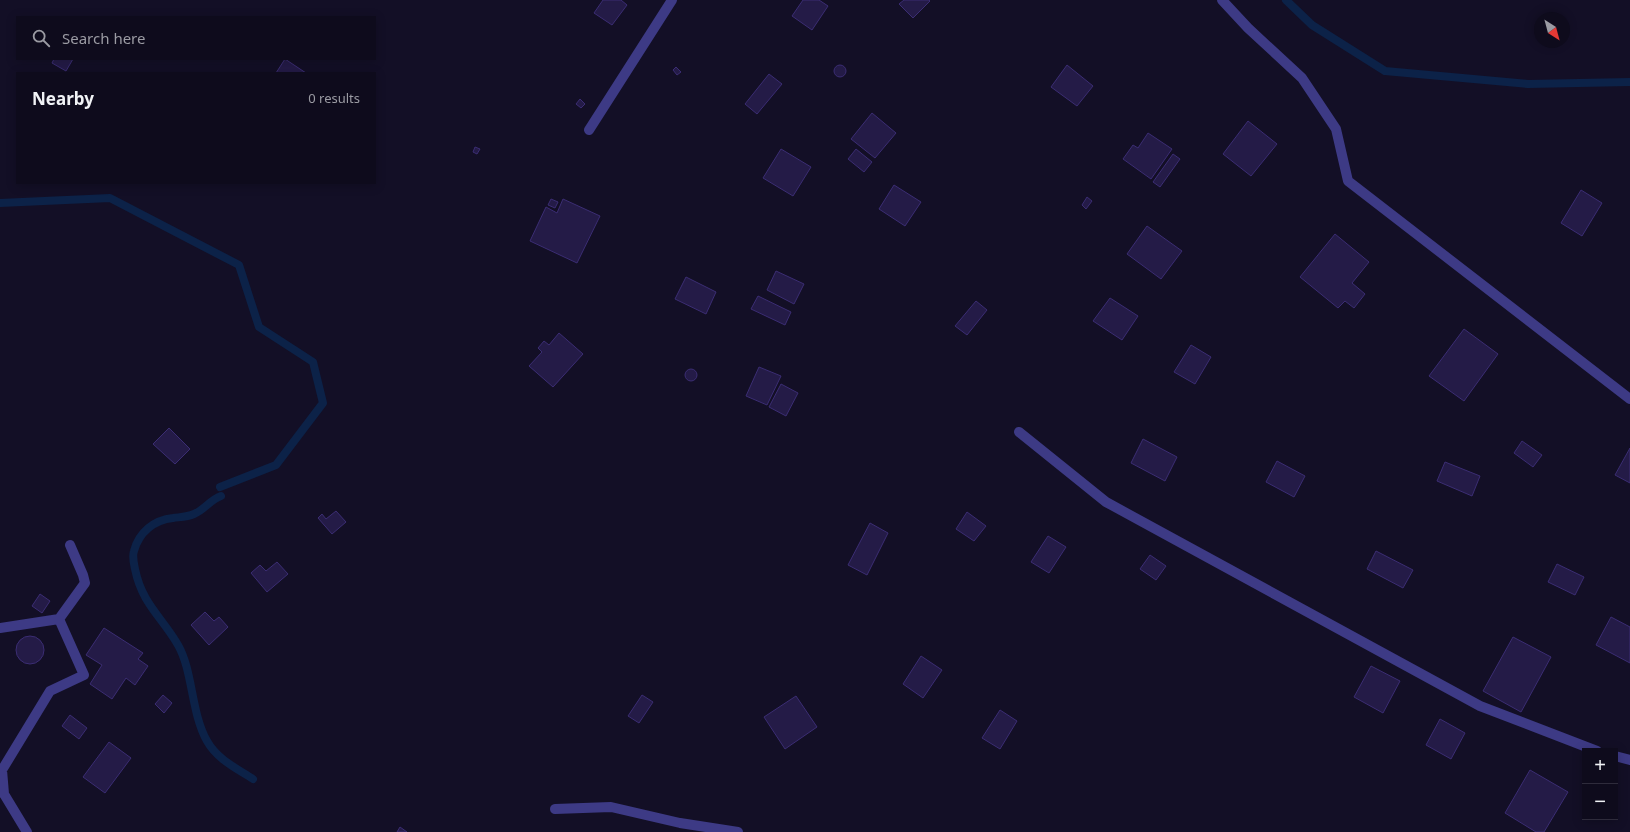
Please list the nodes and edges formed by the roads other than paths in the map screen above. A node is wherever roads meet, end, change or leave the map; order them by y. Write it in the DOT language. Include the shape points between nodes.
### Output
graph roads {
  1 [pos="672,0"];
  2 [pos="1222,0"];
  3 [pos="588,130"];
  4 [pos="1630,399"];
  5 [pos="1019,432"];
  6 [pos="70,545"];
  7 [pos="59,619"];
  8 [pos="0,628"];
  9 [pos="1589,748"];
  10 [pos="1618,757"];
  11 [pos="1630,760"];
  12 [pos="2,793"];
  13 [pos="555,809"];
  14 [pos="27,832"];
  15 [pos="738,832"];
  1 -- 3 [label="street"];
  2 -- 4 [label="street" via="1302,78 1336,129 1348,181"];
  5 -- 9 [label="street" via="1106,502 1480,706"];
  6 -- 7 [label="street" via="85,582"];
  7 -- 8 [label="street"];
  7 -- 12 [label="street" via="84,675 50,691 2,770"];
  10 -- 11 [label="street"];
  12 -- 14 [label="street"];
  13 -- 15 [label="street" via="611,807 680,823"];
}
